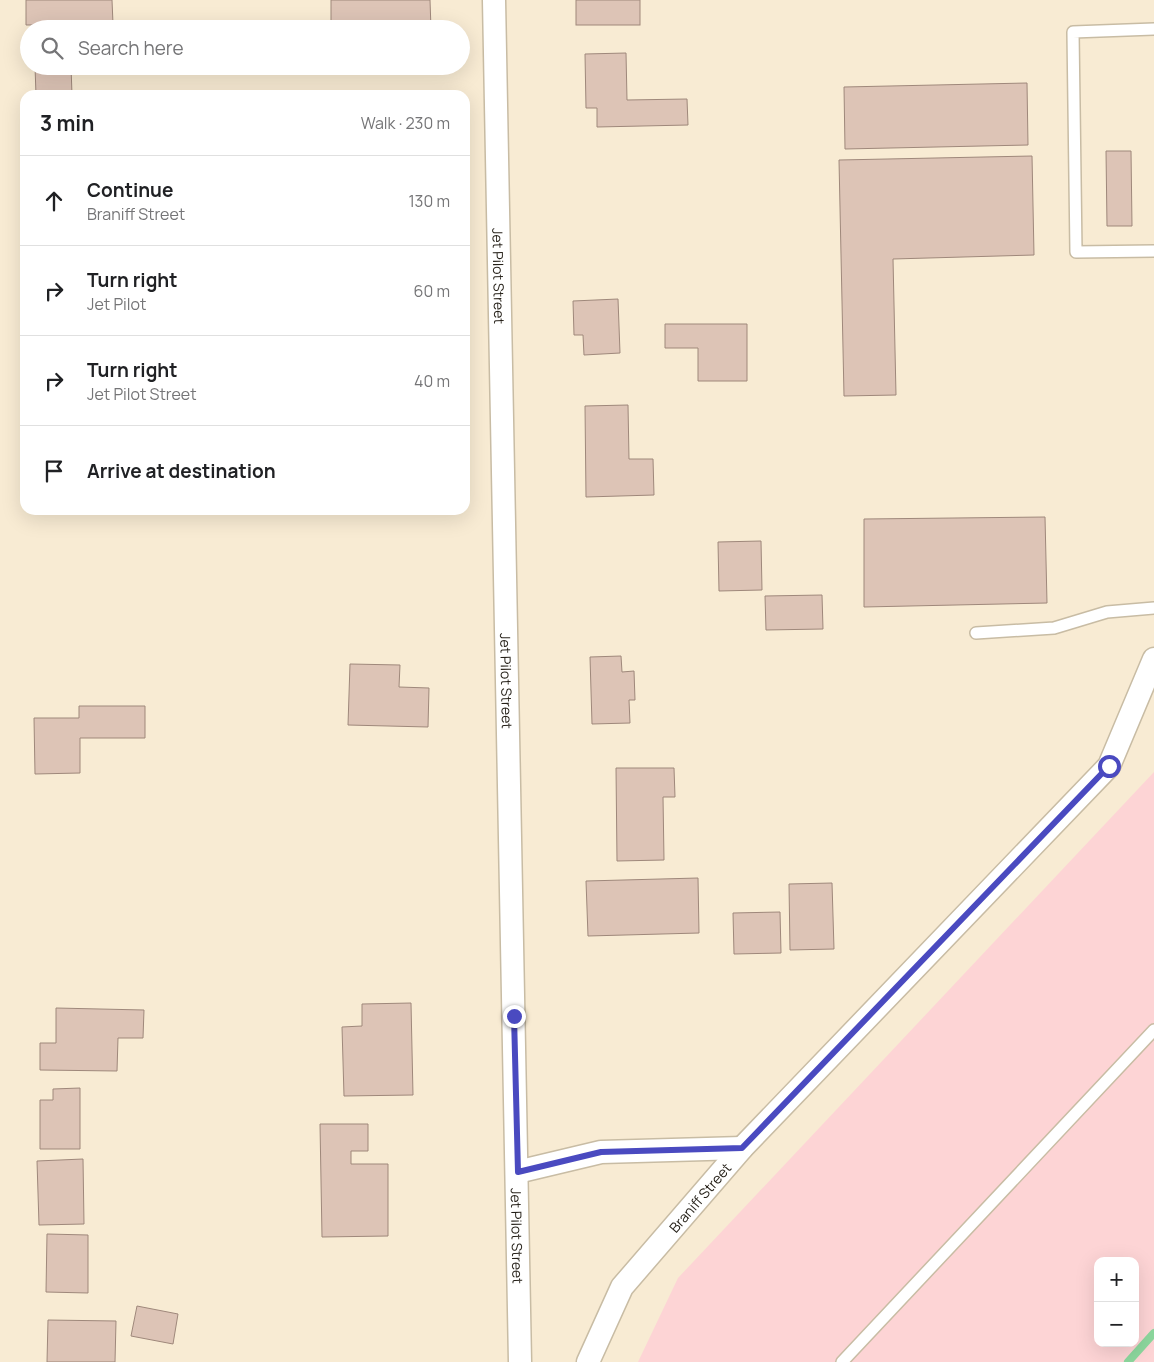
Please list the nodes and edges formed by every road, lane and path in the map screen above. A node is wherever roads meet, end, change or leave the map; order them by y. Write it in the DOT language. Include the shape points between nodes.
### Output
graph roads {
  1 [pos="494,0"];
  2 [pos="1154,28"];
  3 [pos="1154,251"];
  4 [pos="1154,608"];
  5 [pos="976,633"];
  6 [pos="1154,659"];
  7 [pos="1154,1030"];
  8 [pos="742,1148"];
  9 [pos="518,1172"];
  10 [pos="520,1362"];
  11 [pos="588,1362"];
  12 [pos="842,1362"];
  1 -- 9 [label="street, Jet Pilot Street"];
  2 -- 3 [label="lane" via="1073,32 1076,252"];
  4 -- 5 [label="lane" via="1107,612 1054,628"];
  6 -- 8 [label="street, Braniff Street" via="1109,766"];
  7 -- 12 [label="lane"];
  8 -- 9 [label="street" via="601,1152"];
  8 -- 11 [label="street, Braniff Street" via="622,1287"];
  9 -- 10 [label="street, Jet Pilot Street"];
}
